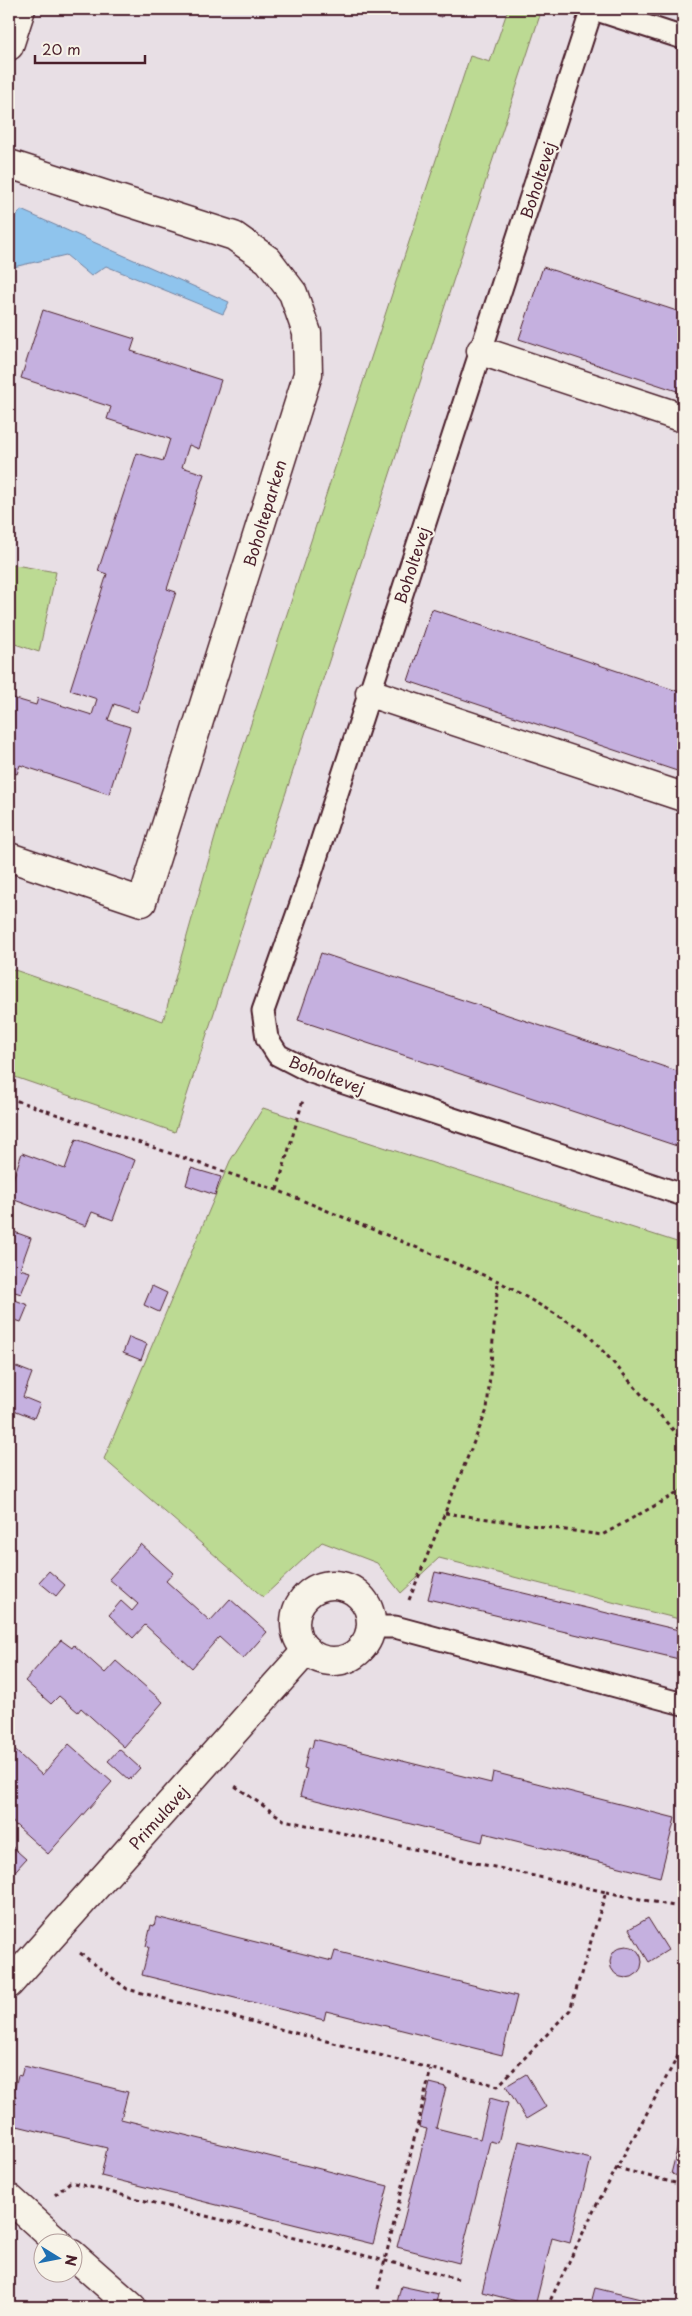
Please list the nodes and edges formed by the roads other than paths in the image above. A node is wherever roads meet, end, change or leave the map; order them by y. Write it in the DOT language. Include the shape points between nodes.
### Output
graph roads {
  1 [pos="21,9"];
  2 [pos="593,9"];
  3 [pos="683,38"];
  4 [pos="9,46"];
  5 [pos="9,164"];
  6 [pos="481,351"];
  7 [pos="683,418"];
  8 [pos="370,693"];
  9 [pos="683,797"];
  10 [pos="9,857"];
  11 [pos="683,1195"];
  12 [pos="383,1627"];
  13 [pos="307,1650"];
  14 [pos="683,1704"];
  15 [pos="9,1984"];
  16 [pos="9,2198"];
  17 [pos="49,2234"];
  18 [pos="82,2263"];
  19 [pos="132,2307"];
  1 -- 4 [label="street"];
  2 -- 3 [label="lane, Boholtevej"];
  2 -- 6 [label="lane, Boholtevej"];
  5 -- 10 [label="street, Boholteparken" via="234,236 268,260 293,293 307,332 308,374 142,902"];
  6 -- 7 [label="street"];
  6 -- 8 [label="lane, Boholtevej"];
  8 -- 9 [label="street"];
  8 -- 11 [label="lane, Boholtevej" via="263,1011 266,1038 278,1055 311,1072"];
  12 -- 13 [label="street" via="348,1657 327,1660"];
  12 -- 13 [label="street" via="354,1591 332,1585 318,1588 301,1603 296,1616 296,1631"];
  12 -- 14 [label="lane"];
  13 -- 15 [label="street, Primulavej"];
  16 -- 17 [label="street"];
  18 -- 19 [label="street"];
}
